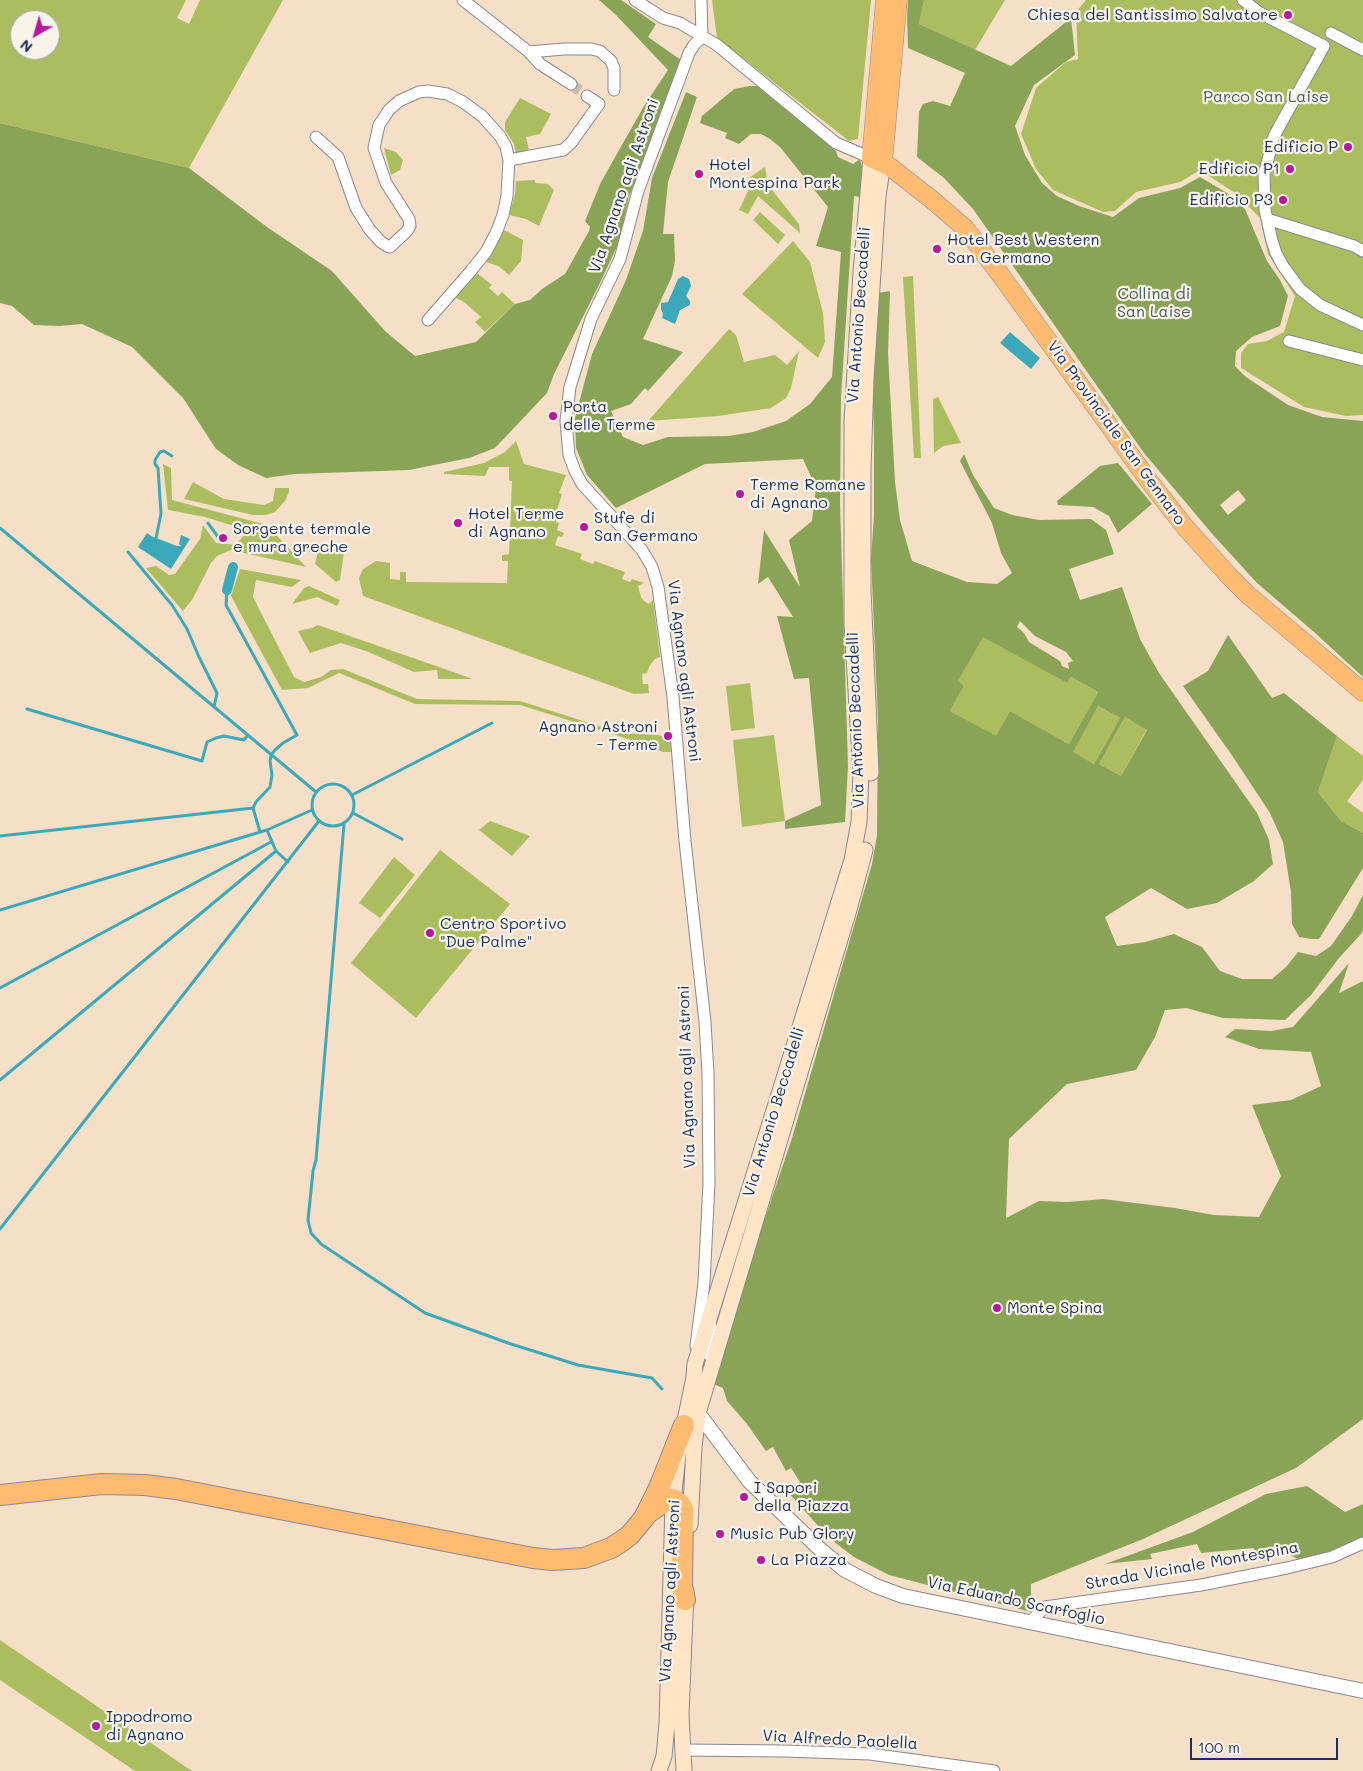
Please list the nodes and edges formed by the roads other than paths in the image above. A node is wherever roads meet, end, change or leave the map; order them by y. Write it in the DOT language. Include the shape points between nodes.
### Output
graph roads {
  1 [pos="463,0"];
  2 [pos="635,0"];
  3 [pos="701,0"];
  4 [pos="885,0"];
  5 [pos="898,0"];
  6 [pos="1243,0"];
  7 [pos="1331,32"];
  8 [pos="702,37"];
  9 [pos="1363,50"];
  10 [pos="528,52"];
  11 [pos="571,84"];
  12 [pos="614,90"];
  13 [pos="587,96"];
  14 [pos="316,137"];
  15 [pos="509,160"];
  16 [pos="877,160"];
  17 [pos="1267,219"];
  18 [pos="1363,251"];
  19 [pos="869,256"];
  20 [pos="428,320"];
  21 [pos="1363,325"];
  22 [pos="1288,341"];
  23 [pos="1363,360"];
  24 [pos="1363,692"];
  25 [pos="704,1283"];
  26 [pos="710,1318"];
  27 [pos="695,1364"];
  28 [pos="708,1376"];
  29 [pos="688,1416"];
  30 [pos="717,1439"];
  31 [pos="694,1447"];
  32 [pos="0,1495"];
  33 [pos="673,1499"];
  34 [pos="644,1518"];
  35 [pos="1363,1543"];
  36 [pos="685,1600"];
  37 [pos="1030,1622"];
  38 [pos="1363,1691"];
  39 [pos="682,1750"];
  40 [pos="662,1771"];
  41 [pos="684,1771"];
  42 [pos="994,1771"];
  1 -- 10 [label="street"];
  2 -- 8 [label="street, Via Provinciale San Gennaro"];
  3 -- 8 [label="street"];
  4 -- 16 [label="main road, Via Antonio Beccadelli"];
  5 -- 16 [label="main road, Via Antonio Beccadelli"];
  6 -- 17 [label="street" via="1260,13 1324,46 1271,143 1263,187"];
  7 -- 9 [label="street"];
  8 -- 16 [label="street, Via Provinciale San Gennaro" via="717,45 836,143"];
  8 -- 25 [label="street, Via Agnano agli Astroni" via="689,53 638,190 620,259 591,319 570,387 566,427 574,471 642,550 658,587 705,1022 709,1183"];
  10 -- 11 [label="street"];
  10 -- 12 [label="street" via="600,51 614,68"];
  13 -- 15 [label="street" via="599,104 563,150"];
  14 -- 15 [label="street" via="338,157 356,208 370,230 390,247 410,226 409,219 386,183 374,148 379,124 399,101 428,91 447,94 462,102 492,126 506,147"];
  15 -- 20 [label="street" via="505,210 496,233 486,252"];
  16 -- 19 [label="main road, Via Antonio Beccadelli" via="878,196"];
  16 -- 24 [label="main road, Via Provinciale San Gennaro" via="954,217 976,240 1149,481 1210,555 1248,595"];
  17 -- 18 [label="street"];
  17 -- 21 [label="street" via="1276,252 1300,289 1320,305"];
  19 -- 26 [label="main road, Via Antonio Beccadelli" via="852,421 852,625 861,773 859,822 852,860"];
  19 -- 28 [label="main road, Via Antonio Beccadelli" via="863,590 871,780 869,822 850,906"];
  22 -- 23 [label="street"];
  25 -- 26 [label="street"];
  25 -- 27 [label="street, Via Agnano agli Astroni"];
  26 -- 27 [label="main road, Via Antonio Beccadelli"];
  26 -- 28 [label="street" via="712,1341"];
  27 -- 29 [label="main road, Via Antonio Beccadelli"];
  28 -- 29 [label="main road, Via Antonio Beccadelli"];
  29 -- 30 [label="street, Via Eduardo Scarfoglio"];
  29 -- 31 [label="main road, Via Agnano agli Astroni"];
  29 -- 33 [label="main road, Via Agnano agli Astroni" via="678,1455"];
  29 -- 34 [label="highway"];
  30 -- 31 [label="street" via="701,1437"];
  30 -- 37 [label="street, Via Eduardo Scarfoglio" via="750,1482 822,1551 856,1576 903,1596"];
  31 -- 36 [label="main road, Via Agnano agli Astroni"];
  32 -- 34 [label="highway" via="102,1484 145,1485 553,1560 584,1558 611,1548 630,1535"];
  33 -- 34 [label="highway" via="663,1501"];
  33 -- 36 [label="highway" via="683,1509 682,1587"];
  33 -- 40 [label="main road, Via Agnano agli Astroni" via="667,1724"];
  35 -- 37 [label="street, Strada Vicinale Montespina" via="1332,1557 1287,1568 1045,1607"];
  36 -- 39 [label="main road, Via Agnano agli Astroni"];
  37 -- 38 [label="street, Via Eduardo Scarfoglio"];
  39 -- 41 [label="main road, Via Agnano agli Astroni"];
  39 -- 42 [label="street, Via Alfredo Paolella" via="870,1754"];
}
